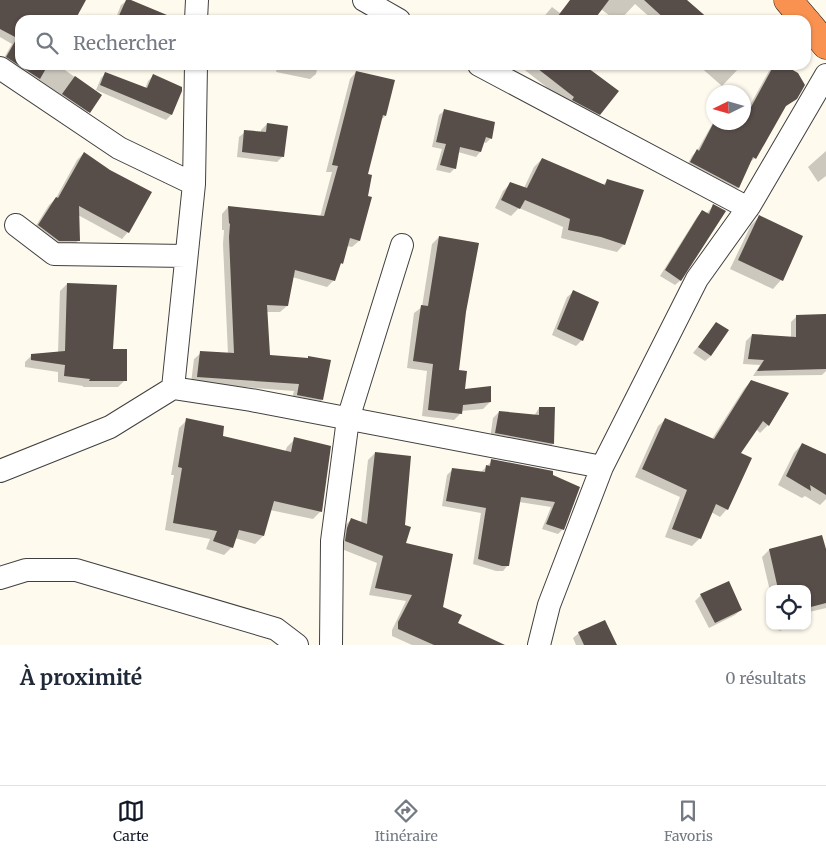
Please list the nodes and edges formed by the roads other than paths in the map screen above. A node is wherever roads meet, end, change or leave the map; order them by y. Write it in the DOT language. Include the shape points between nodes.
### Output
graph roads {
  1 [pos="197,0"];
  2 [pos="364,0"];
  3 [pos="788,0"];
  4 [pos="196,15"];
  5 [pos="390,15"];
  6 [pos="800,15"];
  7 [pos="811,28"];
  8 [pos="826,45"];
  9 [pos="0,68"];
  10 [pos="196,70"];
  11 [pos="488,70"];
  12 [pos="826,75"];
  13 [pos="194,184"];
  14 [pos="748,208"];
  15 [pos="16,224"];
  16 [pos="402,245"];
  17 [pos="186,256"];
  18 [pos="173,388"];
  19 [pos="348,419"];
  20 [pos="602,467"];
  21 [pos="0,471"];
  22 [pos="0,578"];
  23 [pos="297,645"];
  24 [pos="331,645"];
  25 [pos="539,645"];
  1 -- 4 [label="street"];
  2 -- 5 [label="street"];
  3 -- 6 [label="highway"];
  7 -- 8 [label="highway"];
  9 -- 13 [label="street" via="119,148"];
  10 -- 13 [label="street"];
  11 -- 14 [label="street"];
  12 -- 14 [label="street"];
  13 -- 17 [label="street"];
  14 -- 20 [label="street" via="697,279"];
  15 -- 17 [label="street" via="54,254"];
  16 -- 19 [label="street"];
  17 -- 18 [label="street"];
  18 -- 19 [label="street"];
  18 -- 21 [label="street" via="110,427"];
  19 -- 20 [label="street"];
  19 -- 24 [label="street" via="332,541"];
  20 -- 25 [label="street" via="550,605"];
  22 -- 23 [label="street" via="26,570 76,570 276,629"];
}
